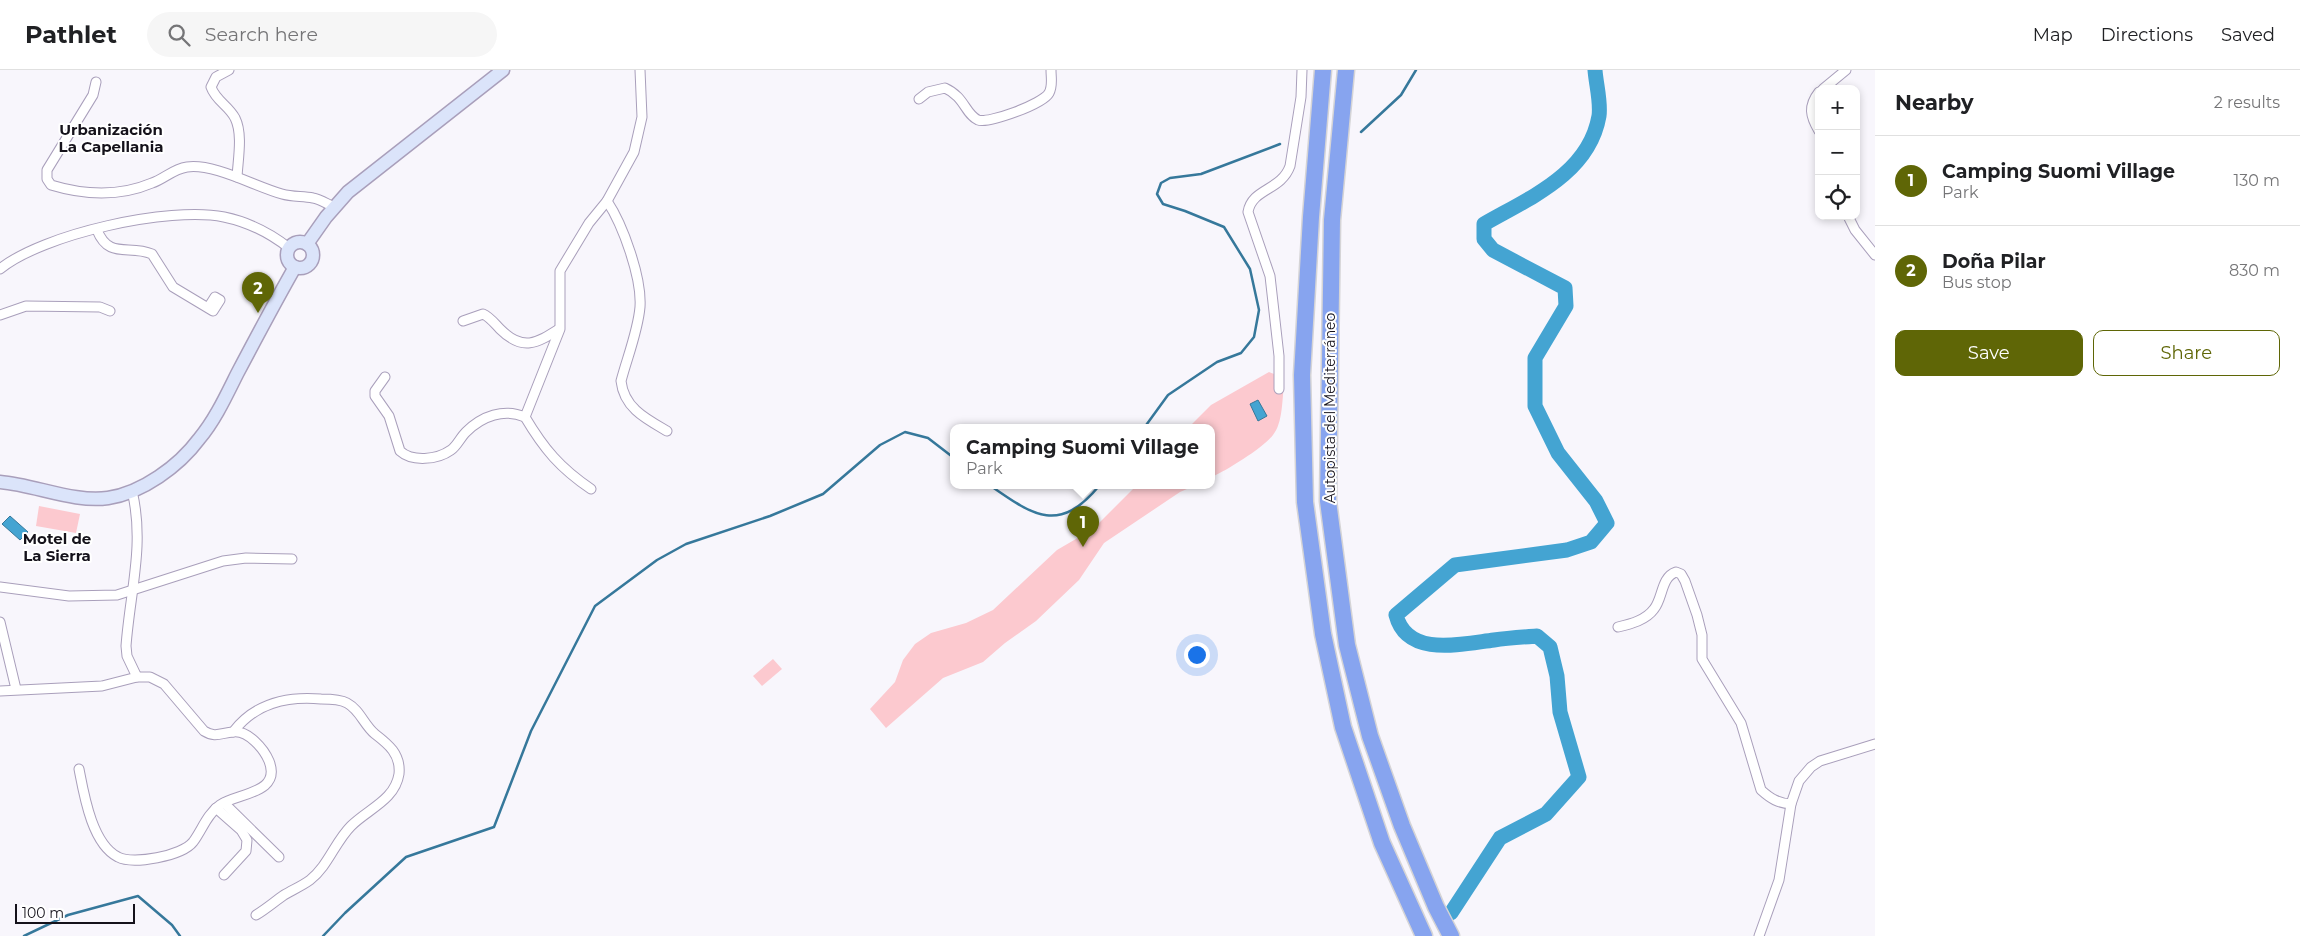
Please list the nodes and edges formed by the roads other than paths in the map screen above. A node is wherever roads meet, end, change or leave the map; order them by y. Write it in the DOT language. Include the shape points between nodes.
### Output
graph roads {
  1 [pos="229,70"];
  2 [pos="503,70"];
  3 [pos="640,70"];
  4 [pos="1051,70"];
  5 [pos="1302,70"];
  6 [pos="1323,70"];
  7 [pos="1346,70"];
  8 [pos="1846,70"];
  9 [pos="96,82"];
  10 [pos="1828,85"];
  11 [pos="1815,98"];
  12 [pos="919,99"];
  13 [pos="1815,122"];
  14 [pos="237,177"];
  15 [pos="607,201"];
  16 [pos="334,207"];
  17 [pos="1850,220"];
  18 [pos="97,230"];
  19 [pos="307,244"];
  20 [pos="289,248"];
  21 [pos="1875,255"];
  22 [pos="295,267"];
  23 [pos="0,269"];
  24 [pos="208,308"];
  25 [pos="110,311"];
  26 [pos="0,315"];
  27 [pos="463,321"];
  28 [pos="560,328"];
  29 [pos="385,377"];
  30 [pos="1279,389"];
  31 [pos="525,417"];
  32 [pos="667,430"];
  33 [pos="0,482"];
  34 [pos="592,489"];
  35 [pos="132,491"];
  36 [pos="292,559"];
  37 [pos="0,587"];
  38 [pos="132,591"];
  39 [pos="0,622"];
  40 [pos="1618,627"];
  41 [pos="138,677"];
  42 [pos="16,689"];
  43 [pos="0,690"];
  44 [pos="233,732"];
  45 [pos="1875,744"];
  46 [pos="79,769"];
  47 [pos="1791,804"];
  48 [pos="220,805"];
  49 [pos="279,857"];
  50 [pos="224,875"];
  51 [pos="256,915"];
  52 [pos="1424,936"];
  53 [pos="1451,936"];
  54 [pos="1759,936"];
  1 -- 14 [label="street" via="216,78 212,87 214,96 235,118 239,134"];
  2 -- 16 [label="main road" via="367,175"];
  3 -- 15 [label="street" via="640,128 627,168"];
  4 -- 12 [label="street" via="1052,84 1043,99 1030,107 984,122 976,119 961,98 945,88 928,92"];
  5 -- 30 [label="street" via="1301,97 1287,176 1255,197 1248,212 1270,276 1279,356"];
  6 -- 52 [label="highway, Autopista del Mediterráneo" via="1302,375 1305,502 1322,634 1344,727 1382,843"];
  7 -- 53 [label="highway, Autopista del Mediterráneo" via="1332,220 1328,501 1347,645 1370,736 1402,826"];
  8 -- 10 [label="street"];
  9 -- 14 [label="street" via="94,95 47,170 50,185 104,194 136,190 187,167"];
  11 -- 13 [label="street" via="1811,104"];
  14 -- 16 [label="street" via="284,195 315,198"];
  15 -- 28 [label="street" via="589,223 560,271"];
  15 -- 32 [label="street" via="622,229 639,293 640,307 621,382 622,391 637,412"];
  16 -- 19 [label="main road"];
  17 -- 21 [label="street"];
  18 -- 20 [label="street" via="174,214 196,214 242,222 275,237"];
  18 -- 23 [label="street" via="46,244 11,260"];
  18 -- 24 [label="street" via="102,242 111,248 152,254 173,287"];
  19 -- 20 [label="main road" via="295,243"];
  19 -- 22 [label="main road" via="313,259 304,267"];
  20 -- 22 [label="main road" via="287,257"];
  22 -- 35 [label="main road" via="200,439 169,469"];
  25 -- 26 [label="street" via="100,307 26,306"];
  27 -- 28 [label="street" via="483,314 511,338 525,344 541,340"];
  28 -- 31 [label="street"];
  29 -- 31 [label="street" via="375,396 389,416 400,451 411,458 446,453 472,427 500,413"];
  31 -- 34 [label="street" via="537,439 559,464"];
  33 -- 35 [label="main road" via="94,499"];
  35 -- 38 [label="street" via="139,542"];
  36 -- 38 [label="street" via="223,561"];
  37 -- 38 [label="street" via="69,596 117,595"];
  38 -- 41 [label="street" via="126,646"];
  39 -- 42 [label="street"];
  40 -- 47 [label="street" via="1633,623 1654,610 1668,577 1676,572 1680,574 1686,581 1697,614 1702,635 1702,659 1741,723 1761,790 1779,803"];
  41 -- 42 [label="street" via="102,686"];
  41 -- 44 [label="street" via="150,677 164,684 204,731 220,735"];
  42 -- 43 [label="street"];
  44 -- 48 [label="street" via="243,734 261,747 270,763 271,777 266,786"];
  44 -- 51 [label="street" via="252,712 276,702 308,698 347,702 385,741 399,764 397,783 392,792 351,826 318,873"];
  45 -- 47 [label="street" via="1831,756 1811,767 1799,781"];
  46 -- 48 [label="street" via="85,799 103,844 127,860 184,849"];
  47 -- 54 [label="street" via="1779,880"];
  48 -- 49 [label="street"];
  48 -- 50 [label="street" via="248,840 246,851"];
}
